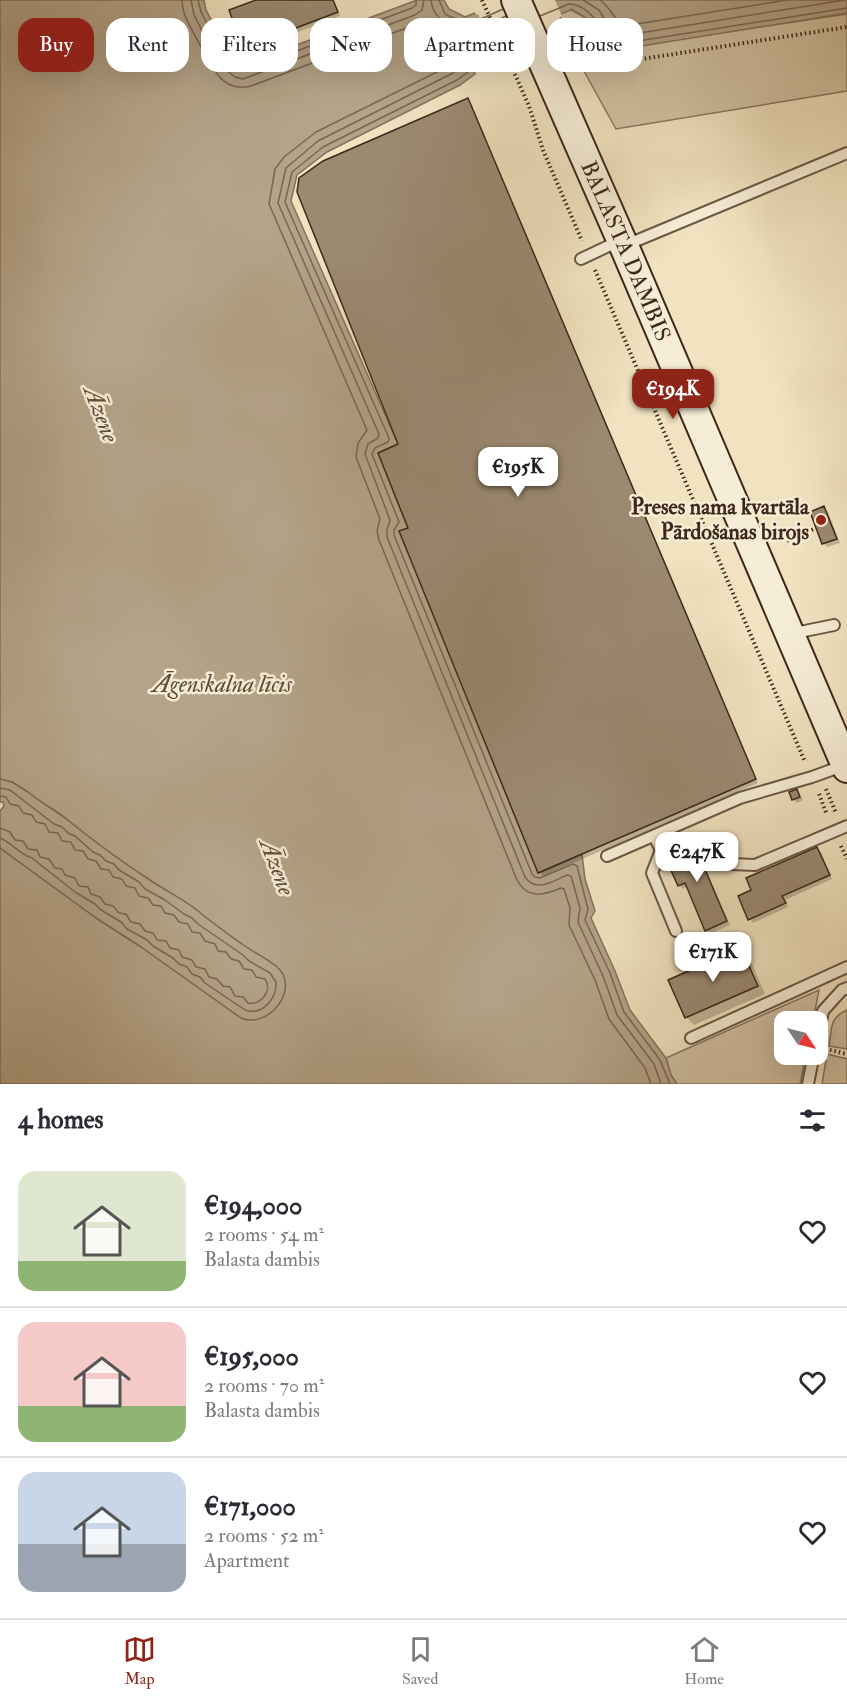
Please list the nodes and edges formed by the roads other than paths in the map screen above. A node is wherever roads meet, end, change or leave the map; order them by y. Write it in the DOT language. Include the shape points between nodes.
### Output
graph roads {
  1 [pos="516,0"];
  2 [pos="847,153"];
  3 [pos="622,243"];
  4 [pos="585,257"];
  5 [pos="834,625"];
  6 [pos="789,634"];
  7 [pos="846,766"];
  8 [pos="847,826"];
  9 [pos="654,836"];
  10 [pos="607,856"];
  11 [pos="731,864"];
  12 [pos="675,931"];
  13 [pos="847,967"];
  14 [pos="847,988"];
  15 [pos="823,1011"];
  16 [pos="691,1038"];
  17 [pos="812,1065"];
  18 [pos="808,1084"];
  1 -- 3 [label="street, BALASTA DAMBIS"];
  2 -- 3 [label="lane"];
  3 -- 4 [label="lane"];
  3 -- 6 [label="street, BALASTA DAMBIS"];
  5 -- 6 [label="lane"];
  6 -- 7 [label="street, BALASTA DAMBIS"];
  7 -- 9 [label="lane" via="740,798"];
  8 -- 11 [label="lane" via="755,865"];
  9 -- 10 [label="lane"];
  9 -- 12 [label="lane" via="661,850 652,873"];
  13 -- 16 [label="lane"];
  14 -- 15 [label="lane"];
  17 -- 18 [label="lane"];
}
